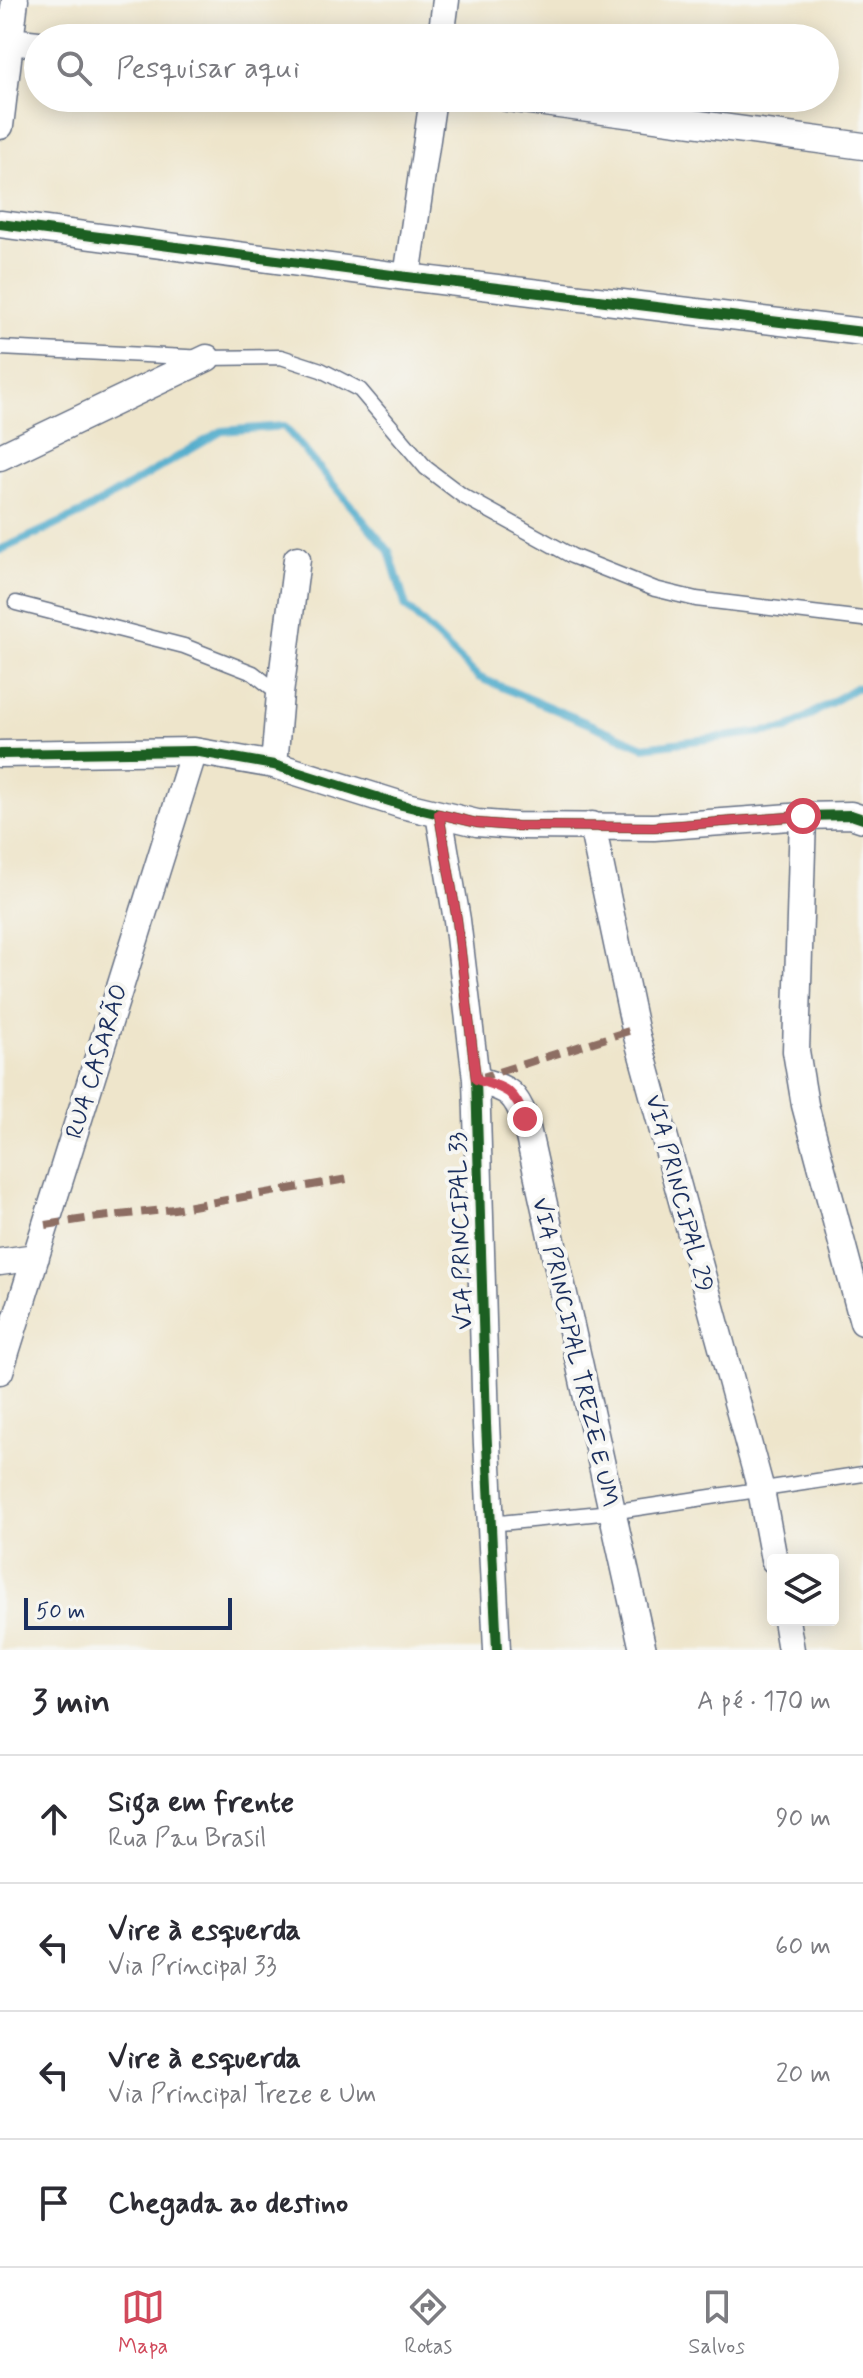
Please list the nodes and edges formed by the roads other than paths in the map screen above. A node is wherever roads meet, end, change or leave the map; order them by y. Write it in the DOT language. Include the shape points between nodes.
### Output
graph roads {
  1 [pos="15,0"];
  2 [pos="446,0"];
  3 [pos="443,24"];
  4 [pos="10,41"];
  5 [pos="24,42"];
  6 [pos="431,112"];
  7 [pos="611,112"];
  8 [pos="0,126"];
  9 [pos="863,146"];
  10 [pos="0,224"];
  11 [pos="407,277"];
  12 [pos="863,332"];
  13 [pos="0,348"];
  14 [pos="207,358"];
  15 [pos="0,457"];
  16 [pos="297,559"];
  17 [pos="16,603"];
  18 [pos="863,619"];
  19 [pos="280,694"];
  20 [pos="194,751"];
  21 [pos="0,754"];
  22 [pos="274,765"];
  23 [pos="439,814"];
  24 [pos="803,816"];
  25 [pos="863,819"];
  26 [pos="592,825"];
  27 [pos="476,1079"];
  28 [pos="36,1257"];
  29 [pos="0,1262"];
  30 [pos="863,1322"];
  31 [pos="0,1371"];
  32 [pos="863,1474"];
  33 [pos="761,1490"];
  34 [pos="611,1512"];
  35 [pos="490,1524"];
  36 [pos="773,1554"];
  37 [pos="787,1626"];
  38 [pos="497,1650"];
  39 [pos="643,1650"];
  40 [pos="791,1650"];
  1 -- 4 [label="street"];
  2 -- 3 [label="street"];
  4 -- 5 [label="street"];
  4 -- 8 [label="street"];
  6 -- 11 [label="street"];
  7 -- 9 [label="street"];
  10 -- 11 [label="street"];
  11 -- 12 [label="street"];
  13 -- 14 [label="lane"];
  14 -- 15 [label="street"];
  14 -- 18 [label="lane" via="281,357 339,378 360,390 426,468 463,496 610,572 696,599"];
  16 -- 19 [label="street"];
  17 -- 19 [label="lane" via="184,646 253,673"];
  19 -- 22 [label="street"];
  20 -- 21 [label="street"];
  20 -- 22 [label="street"];
  20 -- 28 [label="street, RUA CASARÃO"];
  22 -- 23 [label="street"];
  23 -- 26 [label="street" via="516,826"];
  23 -- 27 [label="street, VIA PRINCIPAL 33"];
  24 -- 25 [label="street"];
  24 -- 26 [label="street" via="654,827"];
  24 -- 30 [label="street" via="796,1051 805,1105"];
  26 -- 33 [label="street, VIA PRINCIPAL 29" via="635,1029"];
  27 -- 34 [label="street, VIA PRINCIPAL TREZE E UM" via="517,1099 525,1119"];
  27 -- 35 [label="street, VIA PRINCIPAL 33"];
  28 -- 29 [label="street"];
  28 -- 31 [label="street, RUA CASARÃO"];
  32 -- 33 [label="lane"];
  33 -- 34 [label="lane"];
  33 -- 36 [label="street, VIA PRINCIPAL 29"];
  34 -- 35 [label="lane"];
  34 -- 39 [label="street, VIA PRINCIPAL TREZE E UM"];
  35 -- 38 [label="street, VIA PRINCIPAL 33"];
  37 -- 40 [label="street"];
}
